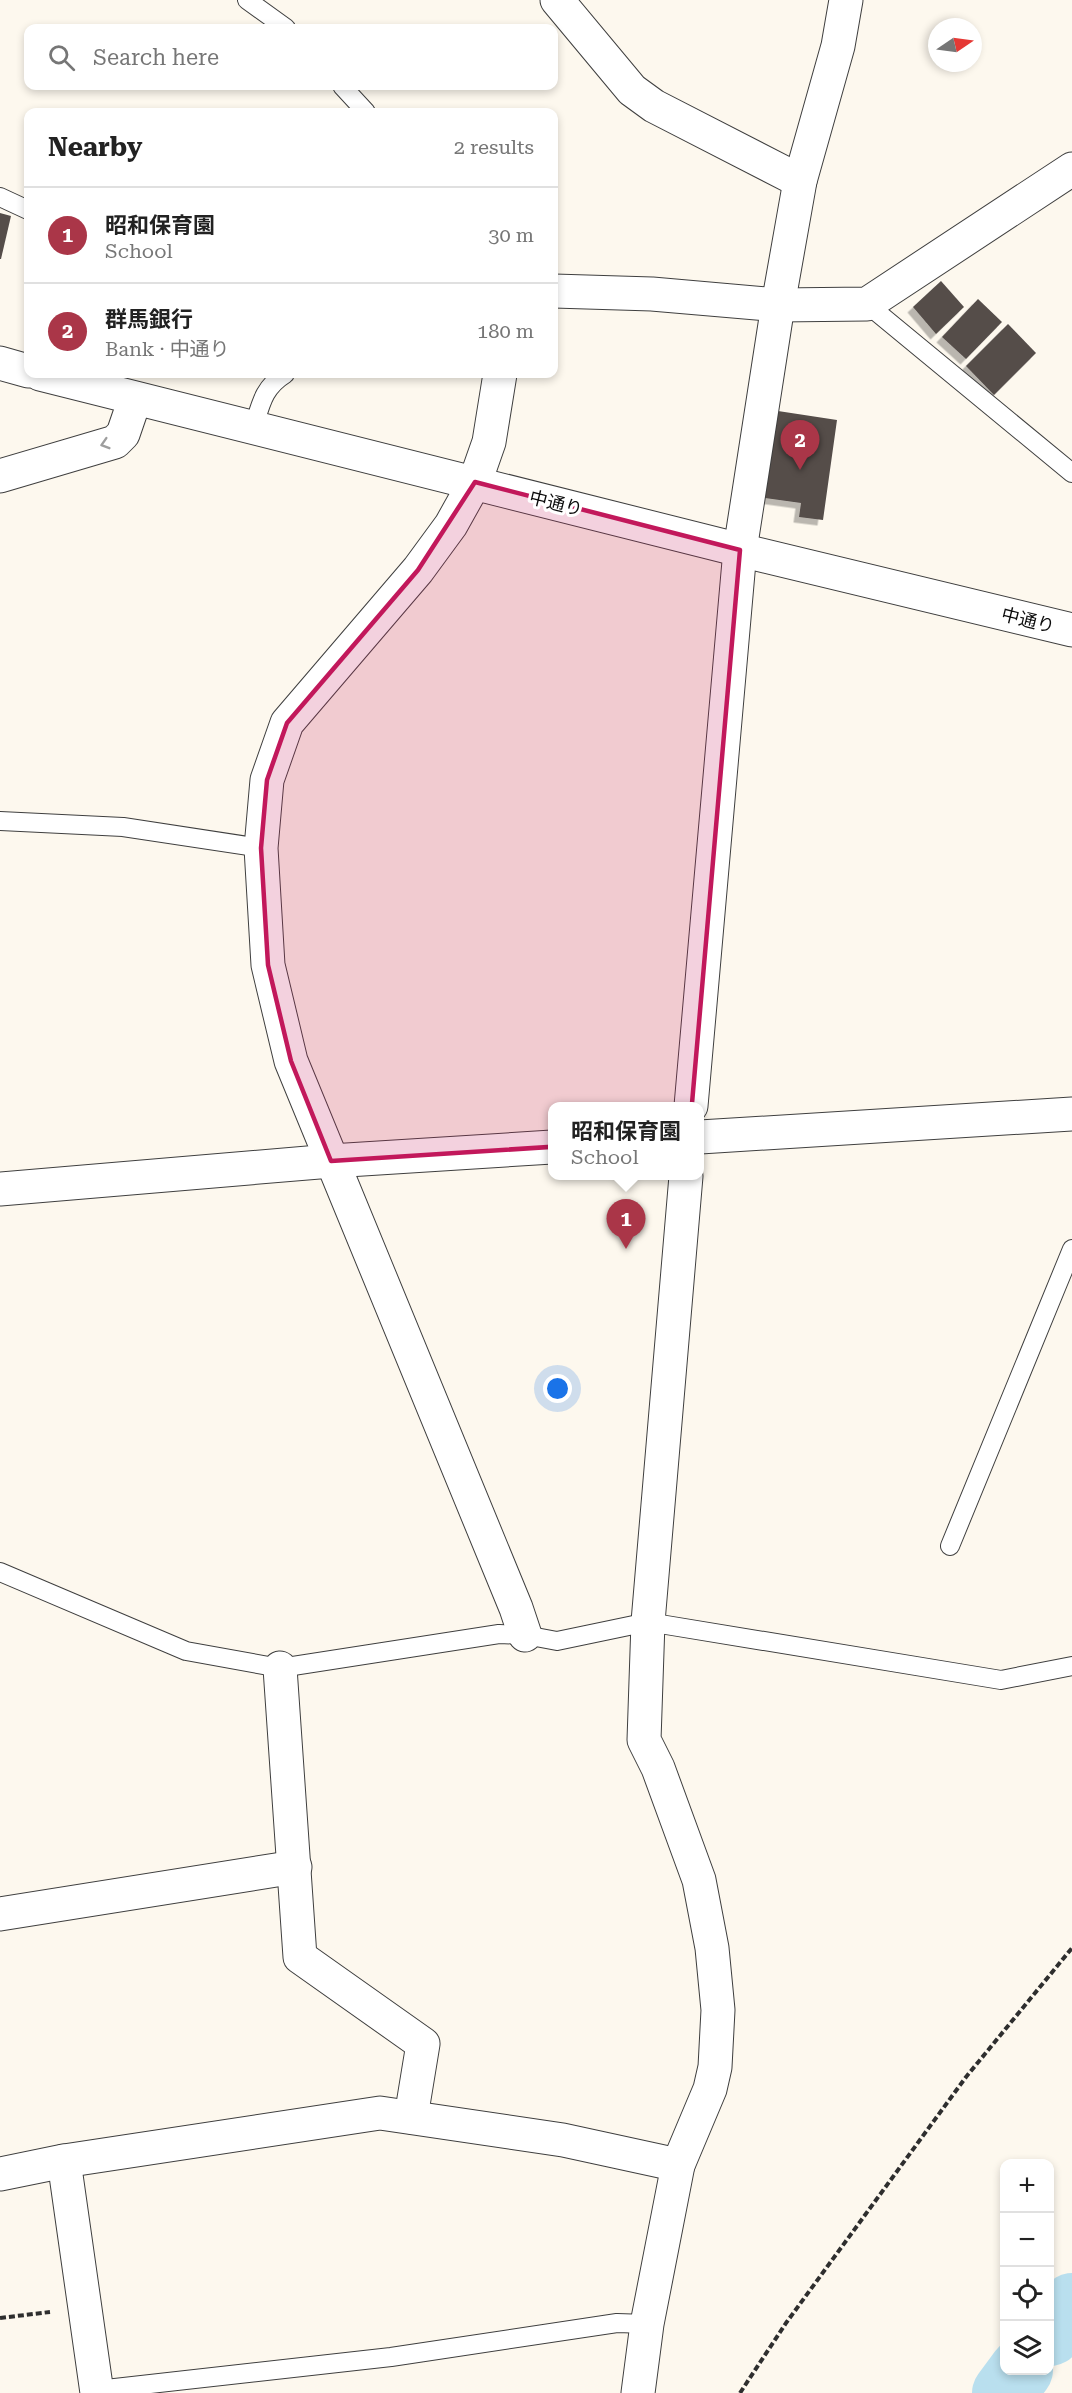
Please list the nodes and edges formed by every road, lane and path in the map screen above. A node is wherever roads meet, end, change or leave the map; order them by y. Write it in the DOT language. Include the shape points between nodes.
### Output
graph roads {
  1 [pos="247,0"];
  2 [pos="556,0"];
  3 [pos="846,0"];
  4 [pos="280,24"];
  5 [pos="346,90"];
  6 [pos="362,108"];
  7 [pos="1072,169"];
  8 [pos="801,181"];
  9 [pos="0,197"];
  10 [pos="24,208"];
  11 [pos="558,291"];
  12 [pos="867,304"];
  13 [pos="778,305"];
  14 [pos="0,363"];
  15 [pos="24,369"];
  16 [pos="55,378"];
  17 [pos="278,378"];
  18 [pos="499,378"];
  19 [pos="135,399"];
  20 [pos="254,426"];
  21 [pos="1072,473"];
  22 [pos="0,476"];
  23 [pos="475,483"];
  24 [pos="740,550"];
  25 [pos="1072,630"];
  26 [pos="0,821"];
  27 [pos="261,848"];
  28 [pos="692,1102"];
  29 [pos="1072,1114"];
  30 [pos="704,1137"];
  31 [pos="548,1147"];
  32 [pos="331,1161"];
  33 [pos="686,1180"];
  34 [pos="0,1189"];
  35 [pos="1072,1249"];
  36 [pos="950,1546"];
  37 [pos="0,1572"];
  38 [pos="648,1622"];
  39 [pos="525,1635"];
  40 [pos="1072,1665"];
  41 [pos="280,1668"];
  42 [pos="295,1867"];
  43 [pos="0,1914"];
  44 [pos="1072,1948"];
  45 [pos="411,2117"];
  46 [pos="64,2160"];
  47 [pos="678,2166"];
  48 [pos="0,2174"];
  49 [pos="86,2308"];
  50 [pos="0,2318"];
  51 [pos="647,2325"];
  52 [pos="97,2392"];
  53 [pos="638,2393"];
  54 [pos="740,2393"];
  1 -- 4 [label="lane"];
  2 -- 8 [label="street" via="632,90 654,106"];
  3 -- 8 [label="street" via="838,46"];
  5 -- 6 [label="lane"];
  7 -- 12 [label="street"];
  8 -- 13 [label="street"];
  9 -- 10 [label="lane"];
  11 -- 13 [label="street" via="652,294"];
  12 -- 13 [label="street"];
  12 -- 21 [label="lane"];
  13 -- 24 [label="street"];
  14 -- 15 [label="street"];
  16 -- 19 [label="street, 中通り"];
  17 -- 20 [label="lane" via="265,391"];
  18 -- 23 [label="street" via="489,442"];
  19 -- 20 [label="street, 中通り"];
  19 -- 22 [label="street, one-way" via="123,434 115,442"];
  20 -- 23 [label="street, 中通り"];
  23 -- 24 [label="street, 中通り"];
  23 -- 27 [label="street" via="452,525 418,570 287,723 267,780"];
  24 -- 25 [label="street, 中通り"];
  24 -- 28 [label="street"];
  26 -- 27 [label="lane" via="123,827"];
  27 -- 32 [label="street" via="268,965 291,1061"];
  29 -- 30 [label="street"];
  31 -- 32 [label="street"];
  32 -- 34 [label="street"];
  32 -- 39 [label="street"];
  33 -- 38 [label="street"];
  35 -- 36 [label="lane"];
  37 -- 41 [label="lane" via="186,1651"];
  38 -- 39 [label="lane" via="557,1641"];
  38 -- 40 [label="lane" via="1001,1680"];
  38 -- 47 [label="street" via="644,1740 699,1880 712,1948 718,2010 710,2089"];
  39 -- 41 [label="lane" via="499,1634"];
  41 -- 42 [label="street"];
  42 -- 43 [label="street"];
  42 -- 45 [label="street" via="300,1957 423,2044"];
  44 -- 54 [label="path" via="966,2077 786,2323"];
  45 -- 46 [label="street" via="380,2113"];
  45 -- 47 [label="street" via="563,2140"];
  46 -- 48 [label="street"];
  46 -- 49 [label="street"];
  47 -- 51 [label="street"];
  49 -- 50 [label="path"];
  49 -- 52 [label="street"];
  51 -- 52 [label="lane" via="617,2323 391,2357"];
  51 -- 53 [label="street"];
}
